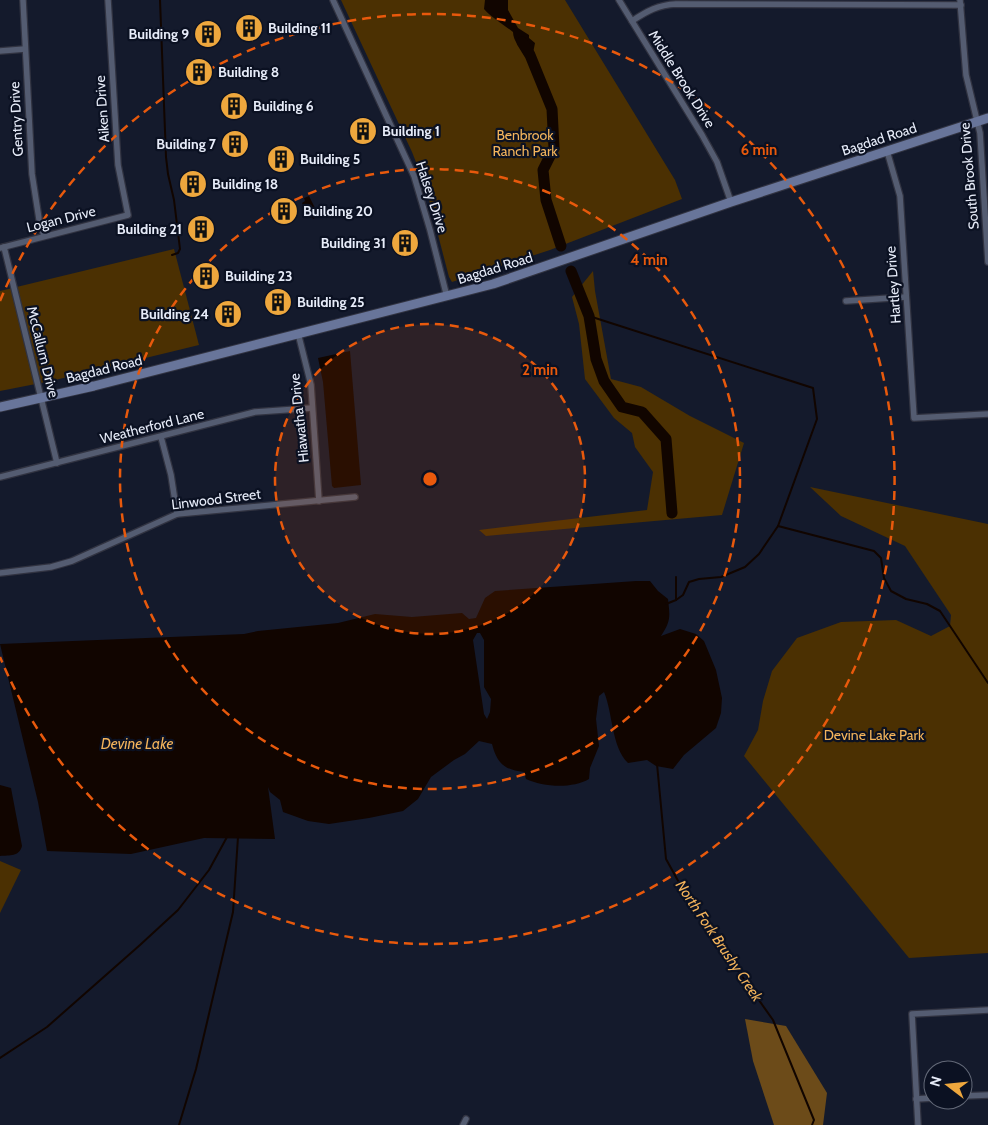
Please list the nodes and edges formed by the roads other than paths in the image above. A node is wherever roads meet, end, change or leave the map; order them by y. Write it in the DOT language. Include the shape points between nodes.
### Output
graph roads {
  1 [pos="23,0"];
  2 [pos="108,0"];
  3 [pos="333,0"];
  4 [pos="619,0"];
  5 [pos="960,3"];
  6 [pos="632,21"];
  7 [pos="25,49"];
  8 [pos="0,51"];
  9 [pos="988,118"];
  10 [pos="978,121"];
  11 [pos="887,151"];
  12 [pos="731,202"];
  13 [pos="128,215"];
  14 [pos="44,236"];
  15 [pos="2,248"];
  16 [pos="988,262"];
  17 [pos="447,297"];
  18 [pos="906,297"];
  19 [pos="846,301"];
  20 [pos="298,333"];
  21 [pos="42,398"];
  22 [pos="0,407"];
  23 [pos="312,408"];
  24 [pos="988,414"];
  25 [pos="161,437"];
  26 [pos="57,463"];
  27 [pos="0,477"];
  28 [pos="355,498"];
  29 [pos="319,501"];
  30 [pos="177,514"];
  31 [pos="0,573"];
  32 [pos="988,1010"];
  33 [pos="988,1095"];
  34 [pos="973,1096"];
  35 [pos="916,1099"];
  36 [pos="923,1099"];
  37 [pos="466,1119"];
  38 [pos="463,1125"];
  39 [pos="918,1125"];
  1 -- 7 [label="street, Gentry Drive"];
  2 -- 13 [label="street, Aiken Drive" via="118,165"];
  3 -- 17 [label="street, Halsey Drive" via="414,176"];
  4 -- 6 [label="street, Middle Brook Drive"];
  5 -- 6 [label="street" via="663,4"];
  5 -- 10 [label="street, South Brook Drive" via="966,75"];
  6 -- 12 [label="street, Middle Brook Drive" via="717,162"];
  7 -- 8 [label="street"];
  7 -- 14 [label="street, Gentry Drive" via="32,174"];
  9 -- 10 [label="street, Bagdad Road"];
  10 -- 11 [label="street, Bagdad Road"];
  10 -- 16 [label="street, South Brook Drive"];
  11 -- 12 [label="street, Bagdad Road"];
  11 -- 18 [label="street, Hartley Drive" via="900,196"];
  12 -- 17 [label="street, Bagdad Road" via="494,284"];
  13 -- 14 [label="street, Logan Drive"];
  14 -- 15 [label="street, Logan Drive"];
  15 -- 21 [label="street, McCallum Drive"];
  17 -- 20 [label="street, Bagdad Road"];
  18 -- 19 [label="street"];
  18 -- 24 [label="street, Hartley Drive" via="914,418"];
  20 -- 21 [label="street, Bagdad Road"];
  20 -- 23 [label="street, Hiawatha Drive" via="311,385"];
  21 -- 22 [label="street, Bagdad Road"];
  21 -- 26 [label="street, McCallum Drive"];
  23 -- 25 [label="street, Weatherford Lane" via="255,412"];
  23 -- 29 [label="street, Hiawatha Drive"];
  25 -- 26 [label="street, Weatherford Lane"];
  25 -- 30 [label="street"];
  26 -- 27 [label="street, Weatherford Lane"];
  28 -- 29 [label="street, Linwood Street"];
  29 -- 30 [label="street, Linwood Street"];
  30 -- 31 [label="street, Linwood Street" via="72,561"];
  32 -- 35 [label="street" via="912,1014"];
  33 -- 34 [label="street"];
  35 -- 36 [label="street"];
  35 -- 39 [label="street"];
  37 -- 38 [label="street"];
}
